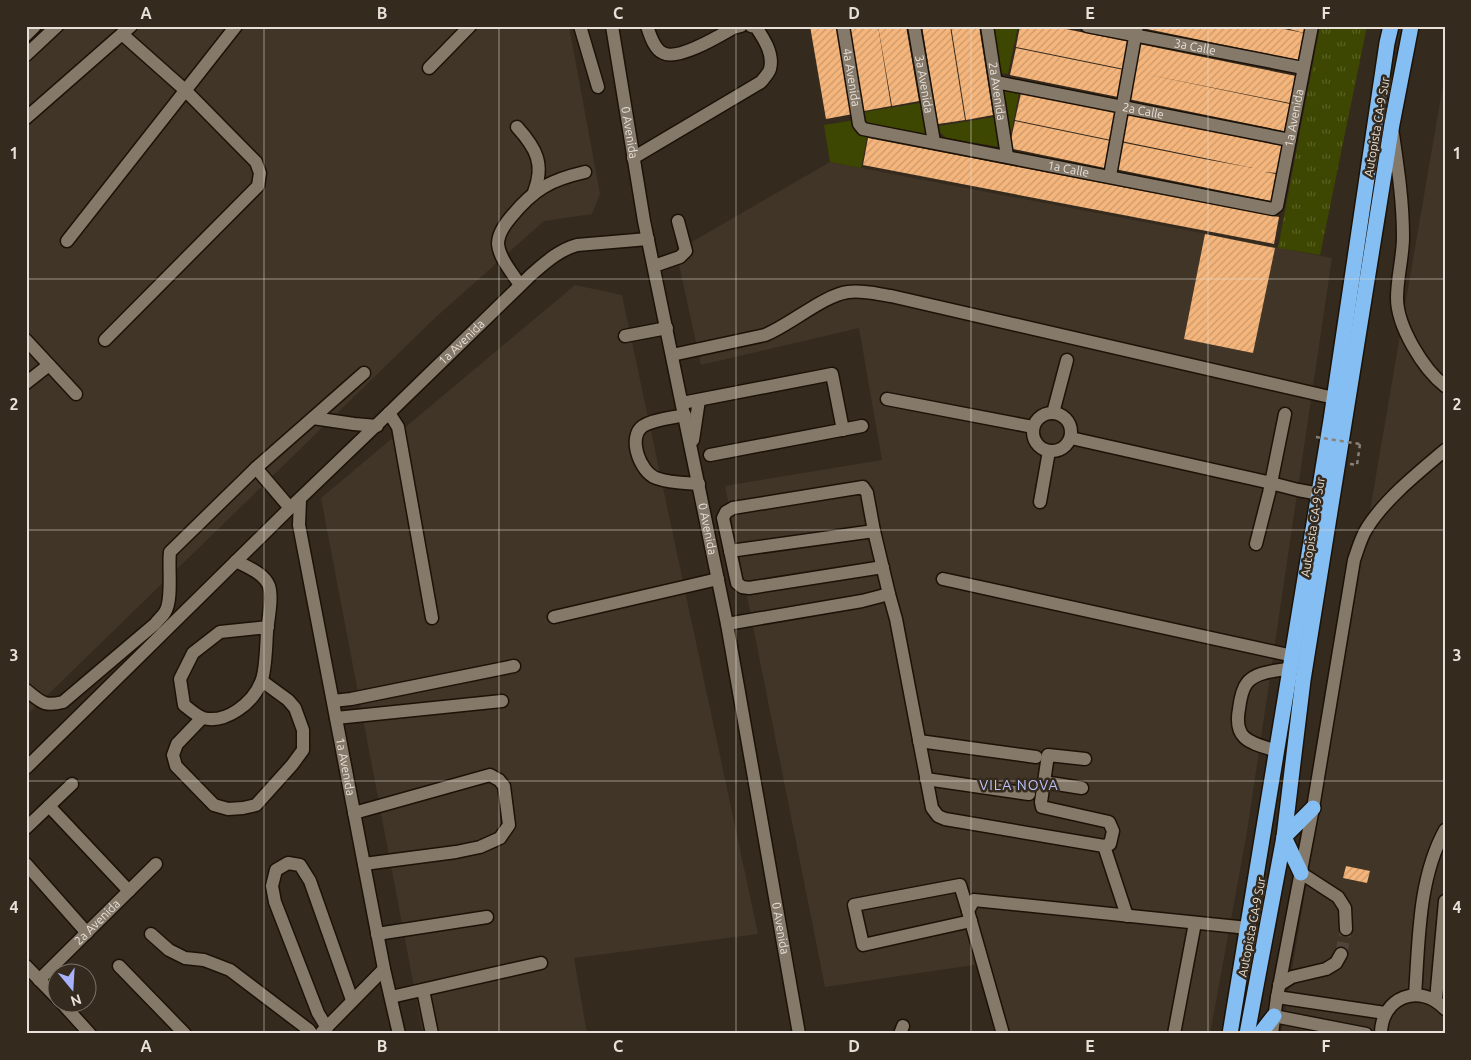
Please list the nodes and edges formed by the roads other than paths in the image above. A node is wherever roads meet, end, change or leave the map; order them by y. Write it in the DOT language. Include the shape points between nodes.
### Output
graph roads {
  1 [pos="35,26"];
  2 [pos="57,26"];
  3 [pos="236,26"];
  4 [pos="470,26"];
  5 [pos="580,26"];
  6 [pos="612,26"];
  7 [pos="647,26"];
  8 [pos="741,26"];
  9 [pos="751,26"];
  10 [pos="843,26"];
  11 [pos="914,26"];
  12 [pos="987,26"];
  13 [pos="1087,26"];
  14 [pos="1312,26"];
  15 [pos="1391,26"];
  16 [pos="1411,26"];
  17 [pos="127,30"];
  18 [pos="1136,31"];
  19 [pos="26,35"];
  20 [pos="26,55"];
  21 [pos="429,68"];
  22 [pos="1303,68"];
  23 [pos="996,82"];
  24 [pos="598,86"];
  25 [pos="184,90"];
  26 [pos="1122,106"];
  27 [pos="26,118"];
  28 [pos="1392,124"];
  29 [pos="517,127"];
  30 [pos="863,129"];
  31 [pos="1290,140"];
  32 [pos="934,142"];
  33 [pos="1007,156"];
  34 [pos="633,158"];
  35 [pos="585,172"];
  36 [pos="1110,176"];
  37 [pos="534,192"];
  38 [pos="1273,209"];
  39 [pos="678,221"];
  40 [pos="648,240"];
  41 [pos="67,241"];
  42 [pos="654,266"];
  43 [pos="520,285"];
  44 [pos="666,328"];
  45 [pos="625,336"];
  46 [pos="26,340"];
  47 [pos="105,340"];
  48 [pos="672,355"];
  49 [pos="1067,360"];
  50 [pos="49,366"];
  51 [pos="364,373"];
  52 [pos="26,383"];
  53 [pos="1445,386"];
  54 [pos="76,394"];
  55 [pos="1334,398"];
  56 [pos="887,399"];
  57 [pos="699,400"];
  58 [pos="682,402"];
  59 [pos="390,413"];
  60 [pos="1054,413"];
  61 [pos="1285,414"];
  62 [pos="685,416"];
  63 [pos="313,418"];
  64 [pos="376,426"];
  65 [pos="862,426"];
  66 [pos="1034,427"];
  67 [pos="843,430"];
  68 [pos="1071,438"];
  69 [pos="692,450"];
  70 [pos="1445,450"];
  71 [pos="1048,451"];
  72 [pos="710,455"];
  73 [pos="256,468"];
  74 [pos="1271,483"];
  75 [pos="699,484"];
  76 [pos="1320,494"];
  77 [pos="1040,502"];
  78 [pos="295,504"];
  79 [pos="874,531"];
  80 [pos="1256,544"];
  81 [pos="730,551"];
  82 [pos="236,560"];
  83 [pos="883,567"];
  84 [pos="718,579"];
  85 [pos="943,579"];
  86 [pos="889,594"];
  87 [pos="432,618"];
  88 [pos="554,618"];
  89 [pos="727,624"];
  90 [pos="268,627"];
  91 [pos="1292,662"];
  92 [pos="514,666"];
  93 [pos="262,681"];
  94 [pos="26,690"];
  95 [pos="502,701"];
  96 [pos="333,702"];
  97 [pos="202,718"];
  98 [pos="336,718"];
  99 [pos="919,742"];
  100 [pos="1277,751"];
  101 [pos="1036,757"];
  102 [pos="1085,759"];
  103 [pos="26,768"];
  104 [pos="926,779"];
  105 [pos="1044,782"];
  106 [pos="72,784"];
  107 [pos="1082,788"];
  108 [pos="1029,794"];
  109 [pos="49,806"];
  110 [pos="1313,808"];
  111 [pos="354,813"];
  112 [pos="26,828"];
  113 [pos="1445,830"];
  114 [pos="1284,837"];
  115 [pos="1104,846"];
  116 [pos="26,864"];
  117 [pos="156,864"];
  118 [pos="364,864"];
  119 [pos="1301,873"];
  120 [pos="129,891"];
  121 [pos="1445,901"];
  122 [pos="970,916"];
  123 [pos="1127,916"];
  124 [pos="487,917"];
  125 [pos="1195,923"];
  126 [pos="1248,928"];
  127 [pos="1346,930"];
  128 [pos="87,933"];
  129 [pos="151,934"];
  130 [pos="378,934"];
  131 [pos="1341,954"];
  132 [pos="540,963"];
  133 [pos="26,966"];
  134 [pos="119,966"];
  135 [pos="384,969"];
  136 [pos="40,980"];
  137 [pos="48,988"];
  138 [pos="423,990"];
  139 [pos="1278,991"];
  140 [pos="1415,995"];
  141 [pos="391,997"];
  142 [pos="352,1000"];
  143 [pos="1440,1005"];
  144 [pos="70,1012"];
  145 [pos="1385,1014"];
  146 [pos="1274,1016"];
  147 [pos="324,1031"];
  148 [pos="90,1034"];
  149 [pos="185,1034"];
  150 [pos="312,1034"];
  151 [pos="398,1034"];
  152 [pos="432,1034"];
  153 [pos="799,1034"];
  154 [pos="1003,1034"];
  155 [pos="1174,1034"];
  156 [pos="1230,1034"];
  157 [pos="1247,1034"];
  158 [pos="1260,1034"];
  159 [pos="1272,1034"];
  160 [pos="1366,1034"];
  161 [pos="1381,1034"];
  1 -- 19 [label="street"];
  2 -- 20 [label="street"];
  3 -- 25 [label="street"];
  4 -- 21 [label="street"];
  5 -- 24 [label="street"];
  6 -- 34 [label="street, 0 Avenida"];
  7 -- 8 [label="street" via="657,48 672,55"];
  9 -- 34 [label="street" via="764,39 770,56 770,70 761,82"];
  10 -- 30 [label="street, 4a Avenida"];
  11 -- 32 [label="street, 3a Avenida"];
  12 -- 23 [label="street, 2a Avenida"];
  13 -- 18 [label="street, 3a Calle"];
  14 -- 22 [label="street, 1a Avenida"];
  15 -- 55 [label="highway, Autopista CA-9 Sur"];
  16 -- 28 [label="highway, Autopista CA-9 Sur"];
  17 -- 25 [label="street"];
  17 -- 27 [label="street"];
  18 -- 22 [label="street, 3a Calle"];
  18 -- 26 [label="street"];
  22 -- 31 [label="street, 1a Avenida"];
  23 -- 26 [label="street, 2a Calle"];
  23 -- 33 [label="street, 2a Avenida"];
  25 -- 41 [label="street"];
  25 -- 47 [label="street" via="256,162 260,173 258,186"];
  26 -- 31 [label="street, 2a Calle"];
  26 -- 36 [label="street"];
  28 -- 53 [label="street" via="1402,196 1403,239 1398,310 1418,355"];
  28 -- 114 [label="highway, Autopista CA-9 Sur" via="1303,680"];
  29 -- 37 [label="street" via="530,141 539,165 540,178"];
  30 -- 32 [label="street, 1a Calle"];
  31 -- 38 [label="street, 1a Avenida" via="1277,206"];
  32 -- 33 [label="street, 1a Calle"];
  33 -- 36 [label="street, 1a Calle"];
  34 -- 40 [label="street, 0 Avenida"];
  35 -- 37 [label="street" via="566,176"];
  36 -- 38 [label="street, 1a Calle"];
  37 -- 43 [label="street" via="502,228 498,244"];
  39 -- 42 [label="street" via="686,251 680,257"];
  40 -- 42 [label="street, 0 Avenida"];
  40 -- 43 [label="street, 1a Avenida" via="590,243 567,248"];
  42 -- 44 [label="street, 0 Avenida"];
  43 -- 59 [label="street, 1a Avenida"];
  44 -- 45 [label="street"];
  44 -- 48 [label="street, 0 Avenida"];
  46 -- 50 [label="street"];
  48 -- 55 [label="street" via="765,335 830,298 864,291"];
  48 -- 58 [label="street, 0 Avenida"];
  49 -- 60 [label="street"];
  50 -- 52 [label="street"];
  50 -- 54 [label="street"];
  51 -- 63 [label="street"];
  55 -- 76 [label="highway, Autopista CA-9 Sur"];
  56 -- 66 [label="street"];
  57 -- 58 [label="street"];
  57 -- 67 [label="street" via="832,374"];
  57 -- 69 [label="street"];
  58 -- 62 [label="street, 0 Avenida"];
  59 -- 64 [label="street, 1a Avenida"];
  59 -- 87 [label="street" via="398,427"];
  60 -- 66 [label="street" via="1045,414"];
  60 -- 68 [label="street" via="1068,421"];
  61 -- 74 [label="street"];
  62 -- 69 [label="street, 0 Avenida"];
  62 -- 75 [label="street" via="644,425 636,438 639,460 656,478"];
  63 -- 64 [label="street"];
  63 -- 73 [label="street"];
  64 -- 78 [label="street, 1a Avenida"];
  65 -- 67 [label="street"];
  66 -- 71 [label="street" via="1033,437 1038,446"];
  67 -- 72 [label="street"];
  68 -- 71 [label="street" via="1065,446"];
  68 -- 74 [label="street"];
  69 -- 75 [label="street, 0 Avenida"];
  70 -- 110 [label="street" via="1378,513 1359,546 1354,560"];
  71 -- 77 [label="street"];
  73 -- 78 [label="street"];
  73 -- 94 [label="street" via="170,552 167,610 155,624 63,702 42,703"];
  74 -- 76 [label="street"];
  74 -- 80 [label="street"];
  75 -- 84 [label="street, 0 Avenida"];
  76 -- 91 [label="highway, Autopista CA-9 Sur"];
  78 -- 82 [label="street, 1a Avenida"];
  78 -- 96 [label="street, 1a Avenida"];
  79 -- 81 [label="street"];
  79 -- 81 [label="street" via="867,493 862,487 733,508 723,518"];
  79 -- 83 [label="street"];
  81 -- 83 [label="street" via="737,583 749,588"];
  82 -- 90 [label="street" via="260,575 269,586"];
  82 -- 103 [label="street, 1a Avenida"];
  83 -- 86 [label="street"];
  84 -- 88 [label="street"];
  84 -- 89 [label="street, 0 Avenida"];
  85 -- 91 [label="street"];
  86 -- 89 [label="street"];
  86 -- 99 [label="street"];
  89 -- 153 [label="street, 0 Avenida"];
  90 -- 93 [label="street"];
  90 -- 97 [label="street" via="220,632 193,653 180,679 184,706"];
  91 -- 100 [label="highway, Autopista CA-9 Sur"];
  91 -- 100 [label="street" via="1247,682 1240,698 1239,732 1250,742"];
  92 -- 96 [label="street"];
  93 -- 97 [label="street" via="254,696 236,711 220,718"];
  93 -- 97 [label="street" via="295,708 302,730 303,750 256,804 228,810 214,805 176,766 173,755 177,744"];
  95 -- 98 [label="street"];
  96 -- 98 [label="street, 1a Avenida"];
  98 -- 111 [label="street, 1a Avenida"];
  99 -- 101 [label="street"];
  99 -- 104 [label="street"];
  100 -- 126 [label="highway, Autopista CA-9 Sur"];
  102 -- 105 [label="street" via="1048,755"];
  104 -- 108 [label="street"];
  104 -- 115 [label="street" via="932,808 945,819"];
  105 -- 107 [label="street"];
  105 -- 115 [label="street" via="1042,807 1109,822 1112,840"];
  106 -- 109 [label="street"];
  109 -- 112 [label="street"];
  109 -- 120 [label="street"];
  110 -- 114 [label="highway"];
  110 -- 119 [label="street"];
  111 -- 118 [label="street, 1a Avenida"];
  111 -- 118 [label="street" via="490,775 504,786 509,825 500,838 480,847 456,852"];
  113 -- 140 [label="street" via="1435,848 1422,907"];
  114 -- 119 [label="highway"];
  114 -- 157 [label="highway, Autopista CA-9 Sur"];
  115 -- 123 [label="street"];
  116 -- 128 [label="street"];
  117 -- 120 [label="street, 2a Avenida"];
  118 -- 130 [label="street, 1a Avenida"];
  119 -- 127 [label="street" via="1338,897 1345,908"];
  119 -- 139 [label="street"];
  120 -- 128 [label="street, 2a Avenida"];
  121 -- 143 [label="street"];
  122 -- 122 [label="street" via="960,885 854,905 863,945"];
  122 -- 123 [label="street" via="974,900"];
  122 -- 154 [label="street"];
  123 -- 125 [label="street"];
  124 -- 130 [label="street"];
  125 -- 126 [label="street"];
  125 -- 155 [label="street"];
  126 -- 156 [label="highway, Autopista CA-9 Sur"];
  128 -- 136 [label="street, 2a Avenida"];
  129 -- 150 [label="street" via="169,950 185,958 204,960 230,970"];
  130 -- 135 [label="street, 1a Avenida"];
  131 -- 139 [label="street" via="1336,964 1292,977"];
  132 -- 138 [label="street"];
  133 -- 136 [label="street"];
  134 -- 149 [label="street"];
  135 -- 141 [label="street, 1a Avenida"];
  135 -- 142 [label="street"];
  136 -- 137 [label="street"];
  138 -- 141 [label="street"];
  138 -- 152 [label="street"];
  139 -- 145 [label="street"];
  139 -- 146 [label="street"];
  140 -- 143 [label="street" via="1426,996"];
  140 -- 145 [label="street" via="1398,1000"];
  141 -- 151 [label="street, 1a Avenida"];
  142 -- 147 [label="street"];
  142 -- 147 [label="street" via="310,881 300,865 288,862 276,870 272,886 275,902"];
  144 -- 148 [label="street"];
  145 -- 161 [label="street"];
  146 -- 158 [label="highway"];
  146 -- 159 [label="street"];
  146 -- 160 [label="street"];
}
